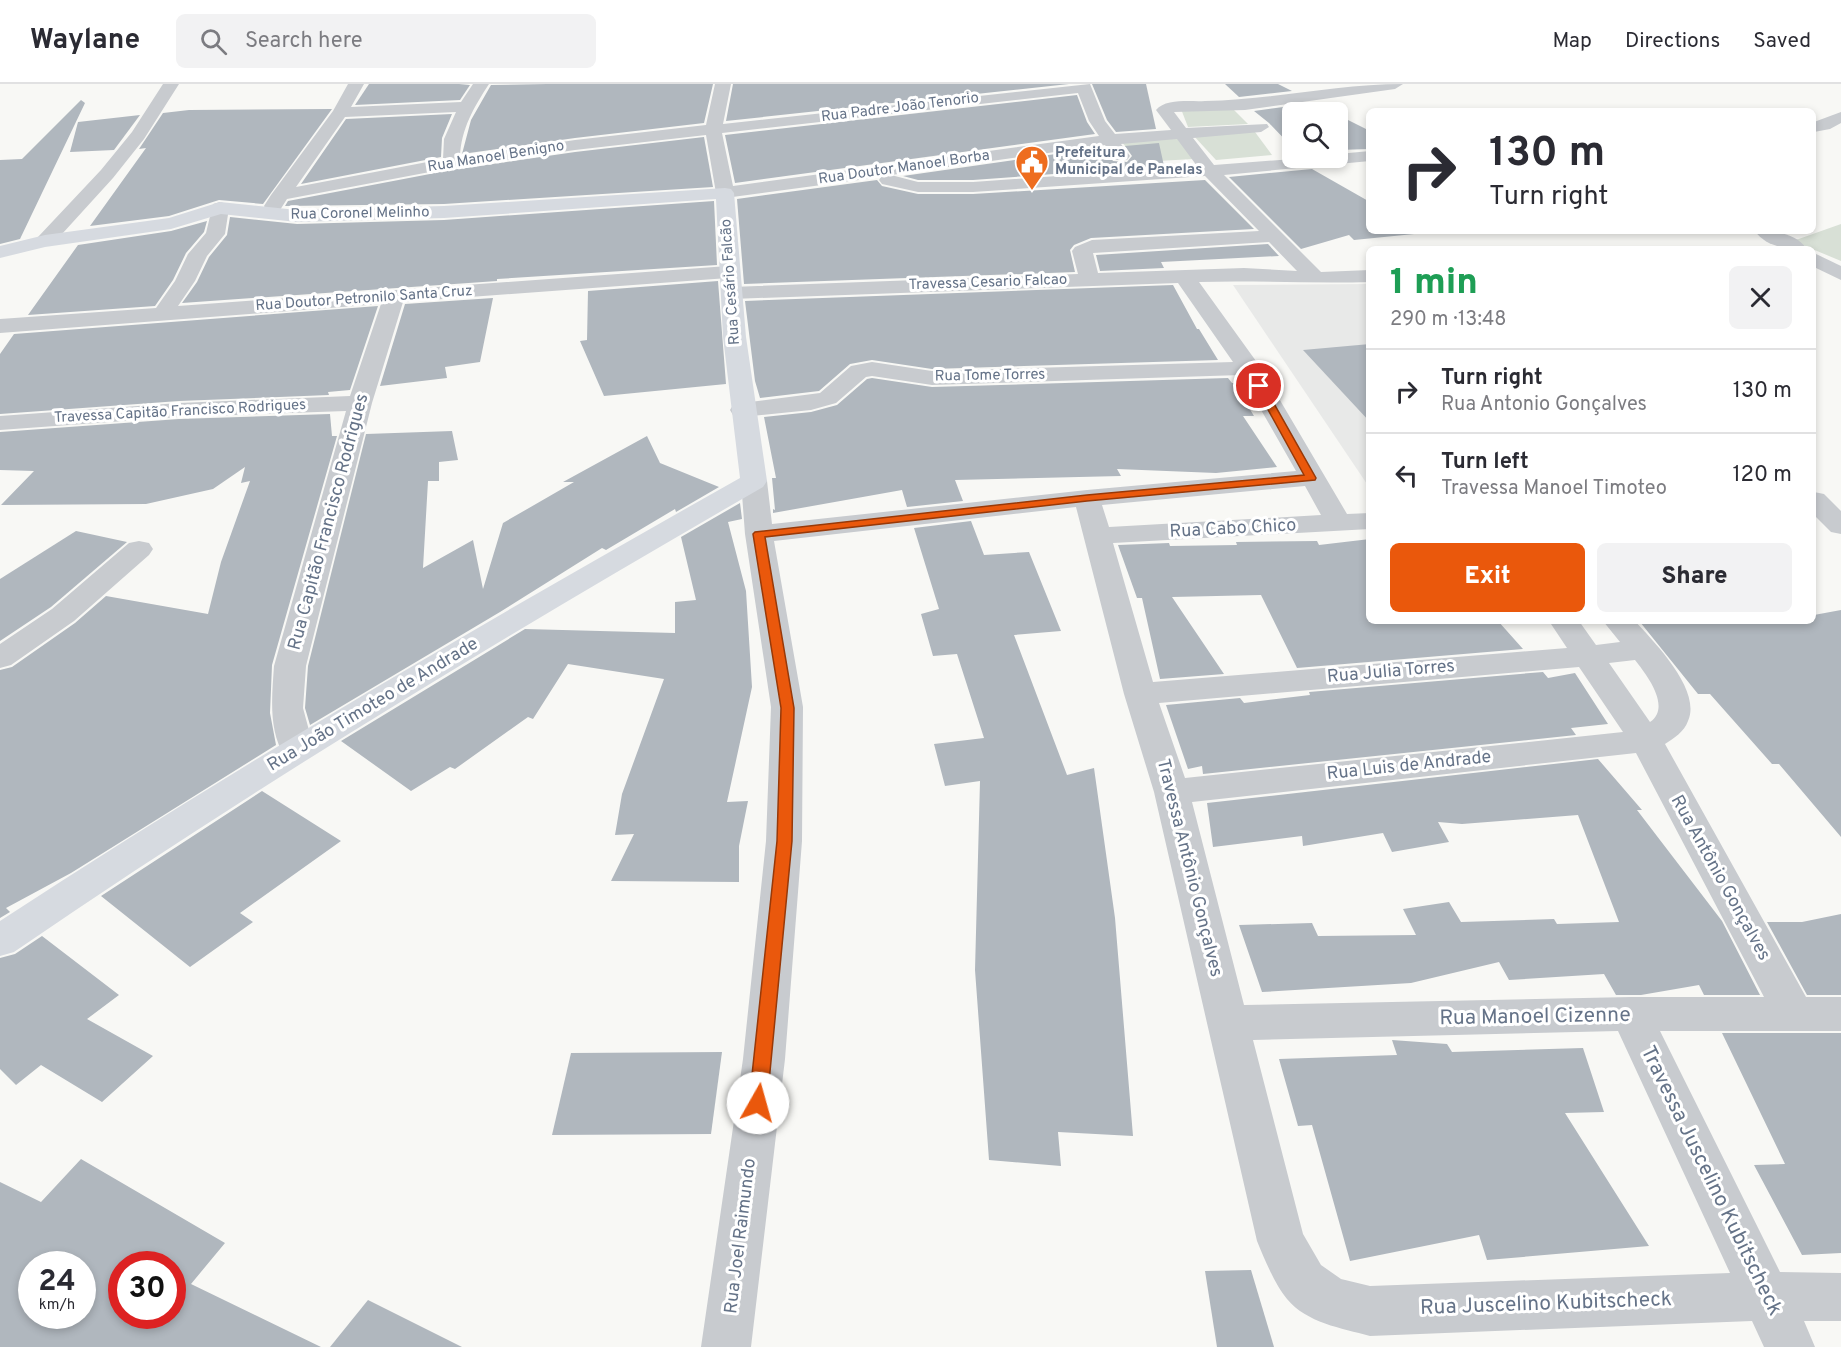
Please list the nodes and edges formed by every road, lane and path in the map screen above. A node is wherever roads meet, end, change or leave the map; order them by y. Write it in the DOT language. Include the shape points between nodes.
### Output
graph roads {
  1 [pos="171,84"];
  2 [pos="356,84"];
  3 [pos="481,84"];
  4 [pos="723,84"];
  5 [pos="1304,84"];
  6 [pos="1395,84"];
  7 [pos="968,86"];
  8 [pos="1083,86"];
  9 [pos="1047,87"];
  10 [pos="1003,96"];
  11 [pos="1321,96"];
  12 [pos="1245,105"];
  13 [pos="466,107"];
  14 [pos="340,112"];
  15 [pos="713,131"];
  16 [pos="1182,135"];
  17 [pos="1268,136"];
  18 [pos="1108,140"];
  19 [pos="1282,157"];
  20 [pos="1366,157"];
  21 [pos="1348,159"];
  22 [pos="451,164"];
  23 [pos="1366,164"];
  24 [pos="1348,165"];
  25 [pos="1282,167"];
  26 [pos="1210,171"];
  27 [pos="866,173"];
  28 [pos="1135,174"];
  29 [pos="725,193"];
  30 [pos="280,195"];
  31 [pos="220,208"];
  32 [pos="268,213"];
  33 [pos="1770,234"];
  34 [pos="1275,236"];
  35 [pos="45,241"];
  36 [pos="1792,246"];
  37 [pos="0,252"];
  38 [pos="1816,260"];
  39 [pos="1366,261"];
  40 [pos="1309,270"];
  41 [pos="1816,271"];
  42 [pos="1184,276"];
  43 [pos="1366,276"];
  44 [pos="1840,276"];
  45 [pos="1089,279"];
  46 [pos="730,282"];
  47 [pos="1816,282"];
  48 [pos="394,297"];
  49 [pos="163,313"];
  50 [pos="0,326"];
  51 [pos="1249,368"];
  52 [pos="360,403"];
  53 [pos="742,410"];
  54 [pos="0,423"];
  55 [pos="1311,478"];
  56 [pos="754,481"];
  57 [pos="1087,498"];
  58 [pos="1816,502"];
  59 [pos="1366,521"];
  60 [pos="1339,523"];
  61 [pos="1841,526"];
  62 [pos="759,534"];
  63 [pos="1096,536"];
  64 [pos="139,549"];
  65 [pos="1566,624"];
  66 [pos="1621,624"];
  67 [pos="1642,649"];
  68 [pos="1588,656"];
  69 [pos="0,658"];
  70 [pos="1140,694"];
  71 [pos="1646,741"];
  72 [pos="297,749"];
  73 [pos="1172,792"];
  74 [pos="0,941"];
  75 [pos="1631,1014"];
  76 [pos="1841,1014"];
  77 [pos="1795,1015"];
  78 [pos="1228,1023"];
  79 [pos="1281,1241"];
  80 [pos="1767,1296"];
  81 [pos="1841,1297"];
  82 [pos="726,1347"];
  83 [pos="1790,1347"];
  1 -- 35 [label="street" via="125,151"];
  2 -- 14 [label="street"];
  3 -- 13 [label="street"];
  4 -- 15 [label="street, Rua Cesário Falcão"];
  5 -- 11 [label="street"];
  6 -- 11 [label="street"];
  7 -- 10 [label="street"];
  8 -- 9 [label="street, Rua Padre João Tenorio"];
  8 -- 18 [label="street"];
  9 -- 10 [label="street, Rua Padre João Tenorio"];
  10 -- 15 [label="street, Rua Padre João Tenorio"];
  11 -- 12 [label="street"];
  12 -- 16 [label="street" via="1164,110"];
  12 -- 17 [label="street"];
  13 -- 14 [label="street"];
  13 -- 22 [label="street" via="452,139"];
  14 -- 30 [label="street"];
  15 -- 22 [label="street, Rua Manoel Benigno" via="575,145"];
  15 -- 29 [label="street, Rua Cesário Falcão"];
  16 -- 17 [label="street, Rua Doutor Manoel Borba"];
  16 -- 18 [label="street, Rua Doutor Manoel Borba"];
  16 -- 26 [label="street"];
  17 -- 19 [label="street"];
  18 -- 27 [label="street, Rua Doutor Manoel Borba"];
  18 -- 28 [label="street"];
  20 -- 21 [label="street"];
  22 -- 30 [label="street, Rua Manoel Benigno"];
  23 -- 24 [label="street"];
  25 -- 26 [label="street"];
  26 -- 28 [label="street"];
  26 -- 34 [label="street"];
  27 -- 28 [label="street" via="888,181 939,188"];
  27 -- 29 [label="street, Rua Doutor Manoel Borba"];
  29 -- 32 [label="main road, Rua Coronel Melinho" via="444,212 297,216"];
  29 -- 46 [label="main road, Rua Cesário Falcão"];
  30 -- 32 [label="street"];
  31 -- 32 [label="main road, Rua Coronel Melinho"];
  31 -- 35 [label="main road, Rua Coronel Melinho" via="171,223"];
  31 -- 49 [label="street" via="215,234 198,254"];
  33 -- 36 [label="street"];
  34 -- 40 [label="street"];
  34 -- 45 [label="street" via="1092,246 1082,251"];
  35 -- 37 [label="main road, Rua Coronel Melinho"];
  38 -- 44 [label="street"];
  39 -- 40 [label="street, Travessa Cesario Falcao"];
  40 -- 42 [label="street, Travessa Cesario Falcao"];
  40 -- 43 [label="street, Travessa Cesario Falcao"];
  41 -- 44 [label="street"];
  42 -- 45 [label="street, Travessa Cesario Falcao"];
  42 -- 51 [label="street"];
  44 -- 47 [label="street"];
  45 -- 46 [label="street, Travessa Cesario Falcao"];
  46 -- 48 [label="street, Rua Doutor Petronilo Santa Cruz"];
  46 -- 53 [label="main road, Rua Cesário Falcão"];
  48 -- 49 [label="street, Rua Doutor Petronilo Santa Cruz"];
  48 -- 52 [label="street, Rua Capitão Francisco Rodrigues"];
  49 -- 50 [label="street, Rua Doutor Petronilo Santa Cruz"];
  51 -- 53 [label="street, Rua Tome Torres" via="932,378 872,369 859,371 828,398"];
  51 -- 55 [label="street"];
  52 -- 54 [label="street, Travessa Capitão Francisco Rodrigues" via="179,410"];
  52 -- 72 [label="street, Rua Capitão Francisco Rodrigues" via="290,666 287,708"];
  53 -- 56 [label="main road, Rua Cesário Falcão"];
  55 -- 57 [label="street"];
  55 -- 60 [label="street"];
  56 -- 62 [label="street, Rua Joel Raimundo"];
  56 -- 72 [label="main road, Rua João Timoteo de Andrade"];
  57 -- 62 [label="street"];
  57 -- 63 [label="street, Travessa Antônio Gonçalves"];
  58 -- 61 [label="street"];
  59 -- 60 [label="street, Rua Cabo Chico"];
  60 -- 63 [label="street, Rua Cabo Chico"];
  62 -- 82 [label="street, Rua Joel Raimundo" via="787,708 784,841 764,1059"];
  63 -- 70 [label="street, Travessa Antônio Gonçalves"];
  64 -- 69 [label="street" via="63,615"];
  65 -- 68 [label="street, Rua Antônio Gonçalves"];
  66 -- 67 [label="street"];
  67 -- 68 [label="street, Rua Julia Torres"];
  67 -- 71 [label="street" via="1666,681 1677,705 1672,722"];
  68 -- 70 [label="street, Rua Julia Torres"];
  68 -- 71 [label="street, Rua Antônio Gonçalves"];
  70 -- 73 [label="street, Travessa Antônio Gonçalves"];
  71 -- 73 [label="street, Rua Luis de Andrade"];
  71 -- 77 [label="street, Rua Antônio Gonçalves"];
  72 -- 74 [label="main road, Rua João Timoteo de Andrade"];
  73 -- 78 [label="street, Travessa Antônio Gonçalves"];
  75 -- 77 [label="street, Rua Manoel Cizenne"];
  75 -- 78 [label="street, Rua Manoel Cizenne"];
  75 -- 80 [label="street, Travessa Juscelino Kubitscheck"];
  76 -- 77 [label="street, Rua Manoel Cizenne"];
  78 -- 79 [label="street, Travessa Antônio Gonçalves"];
  79 -- 80 [label="street, Rua Juscelino Kubitscheck" via="1304,1282 1329,1301 1370,1311"];
  80 -- 81 [label="street, Rua Juscelino Kubitscheck"];
  80 -- 83 [label="street, Travessa Juscelino Kubitscheck"];
}
